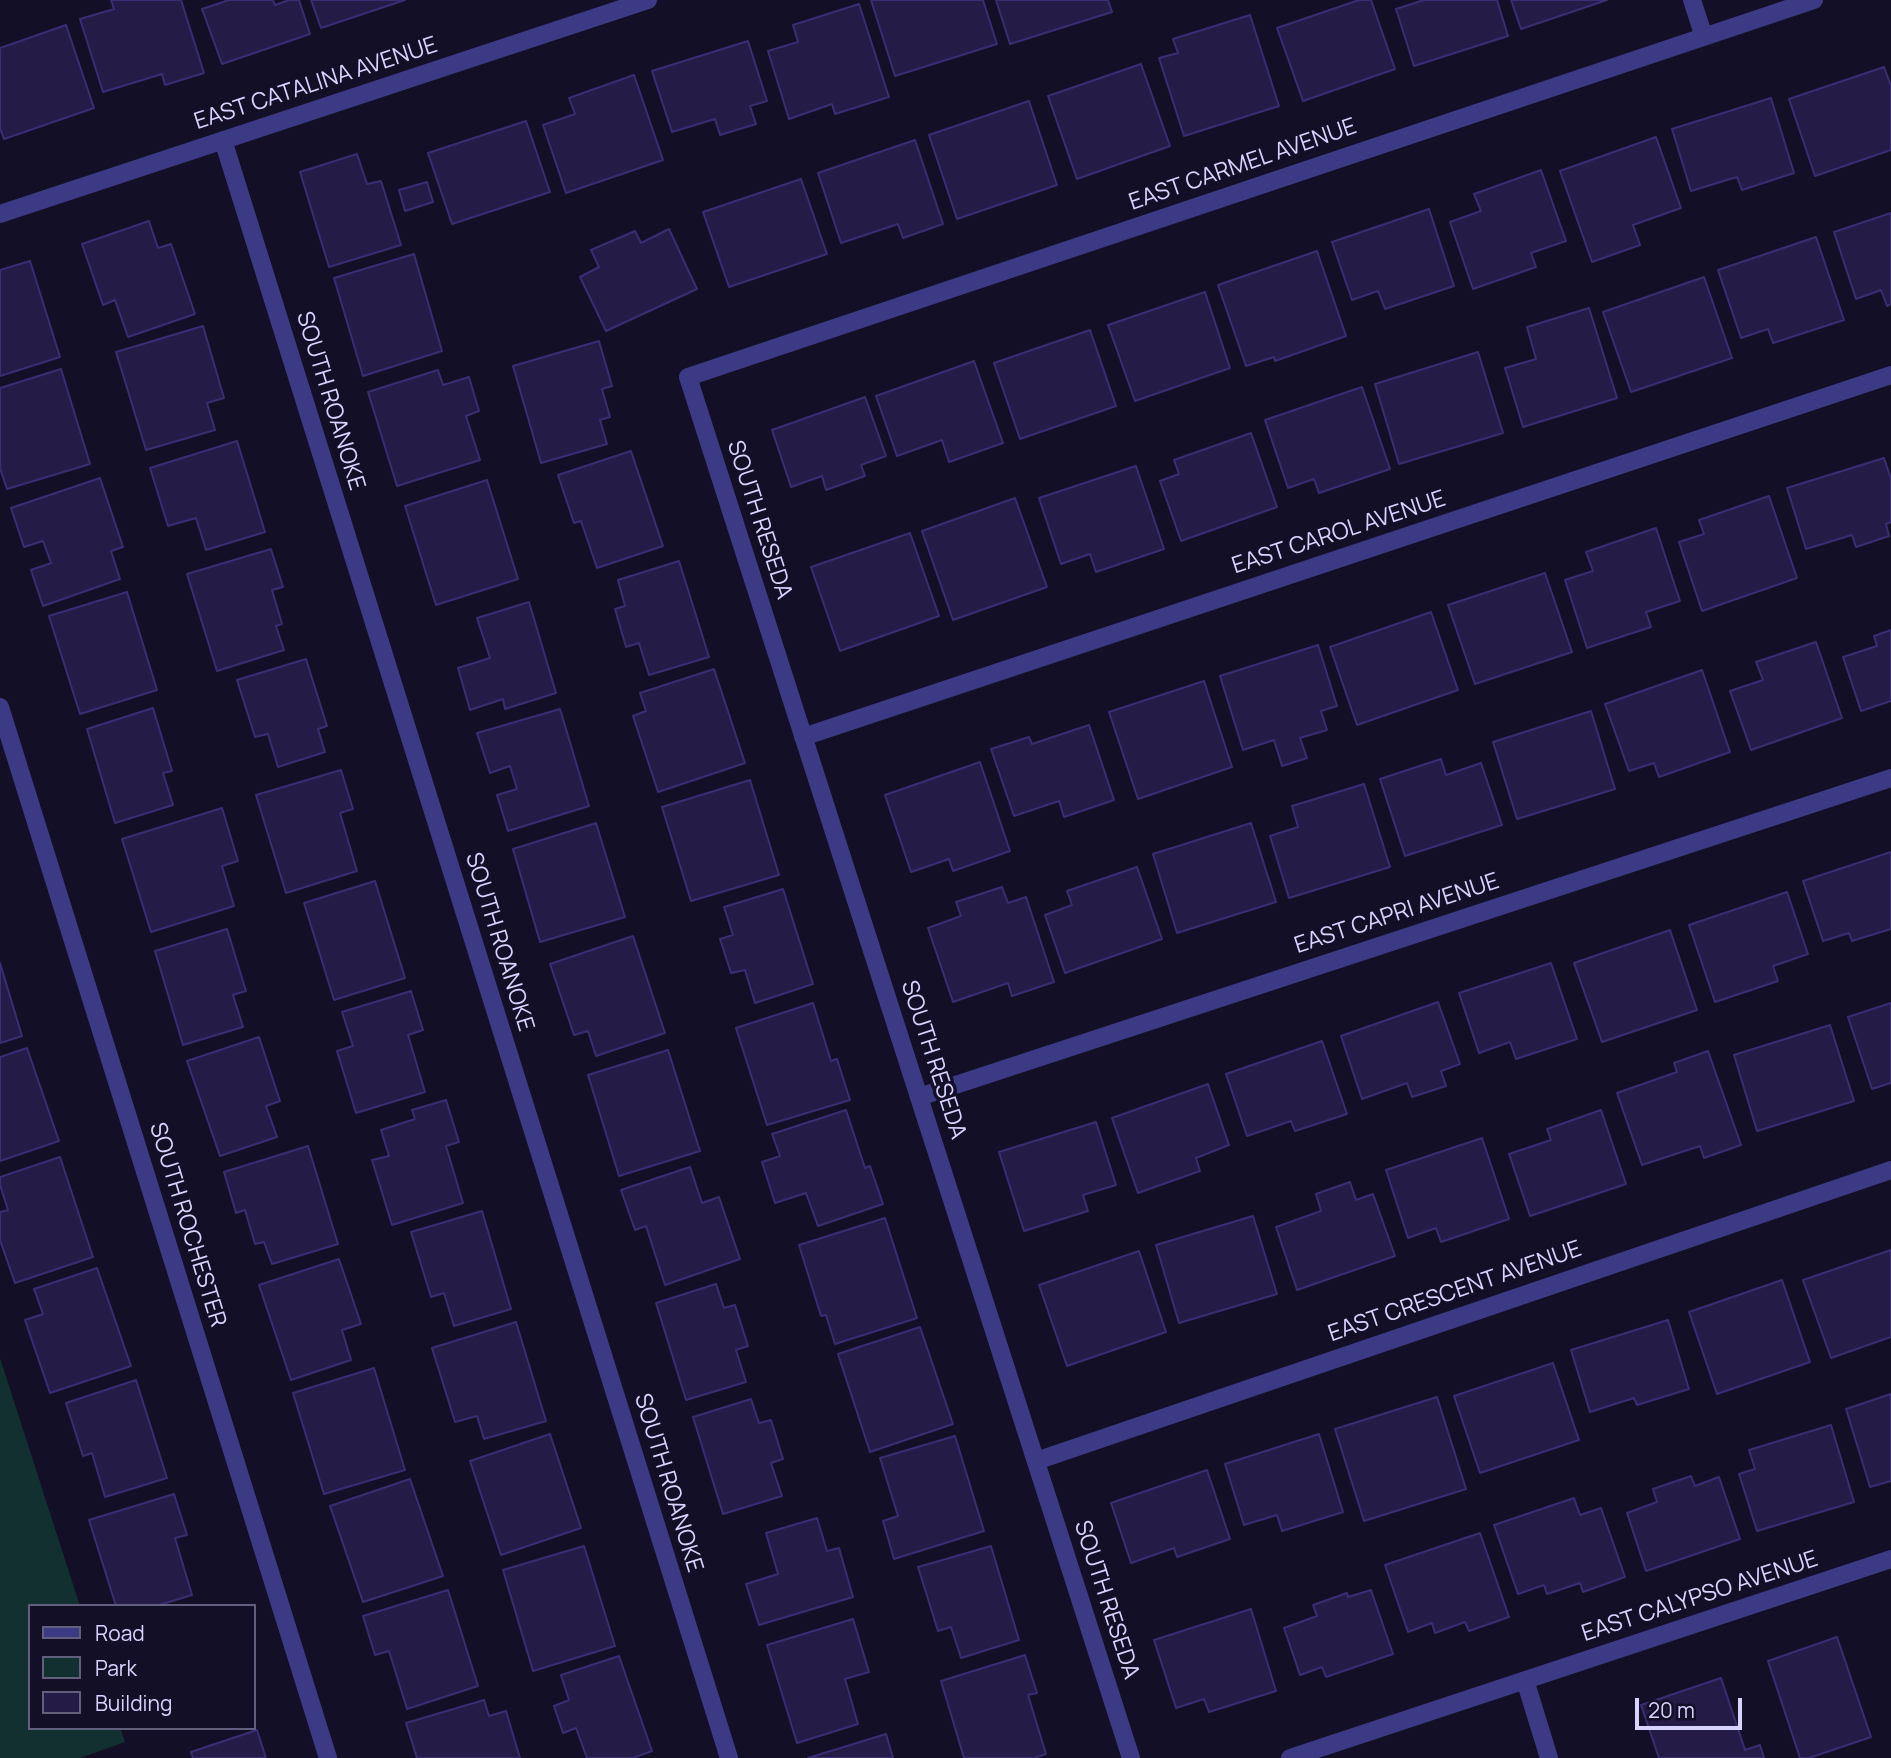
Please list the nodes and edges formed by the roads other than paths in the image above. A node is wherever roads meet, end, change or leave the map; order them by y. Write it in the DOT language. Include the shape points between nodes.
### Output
graph roads {
  1 [pos="648,0"];
  2 [pos="1692,0"];
  3 [pos="1814,0"];
  4 [pos="1704,37"];
  5 [pos="223,140"];
  6 [pos="0,214"];
  7 [pos="1891,375"];
  8 [pos="688,377"];
  9 [pos="0,707"];
  10 [pos="803,737"];
  11 [pos="1891,778"];
  12 [pos="919,1097"];
  13 [pos="1891,1170"];
  14 [pos="1036,1461"];
  15 [pos="1891,1559"];
  16 [pos="1525,1680"];
  17 [pos="328,1758"];
  18 [pos="729,1758"];
  19 [pos="1131,1758"];
  20 [pos="1290,1758"];
  21 [pos="1549,1758"];
  1 -- 5 [label="street, EAST CATALINA AVENUE"];
  2 -- 4 [label="street"];
  3 -- 4 [label="street, EAST CARMEL AVENUE"];
  4 -- 8 [label="street, EAST CARMEL AVENUE"];
  5 -- 6 [label="street, EAST CATALINA AVENUE"];
  5 -- 18 [label="street, SOUTH ROANOKE"];
  7 -- 10 [label="street, EAST CAROL AVENUE"];
  8 -- 10 [label="street, SOUTH RESEDA"];
  9 -- 17 [label="street, SOUTH ROCHESTER"];
  10 -- 12 [label="street, SOUTH RESEDA"];
  11 -- 12 [label="street, EAST CAPRI AVENUE"];
  12 -- 14 [label="street, SOUTH RESEDA"];
  13 -- 14 [label="street, EAST CRESCENT AVENUE"];
  14 -- 19 [label="street, SOUTH RESEDA"];
  15 -- 16 [label="street, EAST CALYPSO AVENUE"];
  16 -- 20 [label="street, EAST CALYPSO AVENUE"];
  16 -- 21 [label="street"];
}
